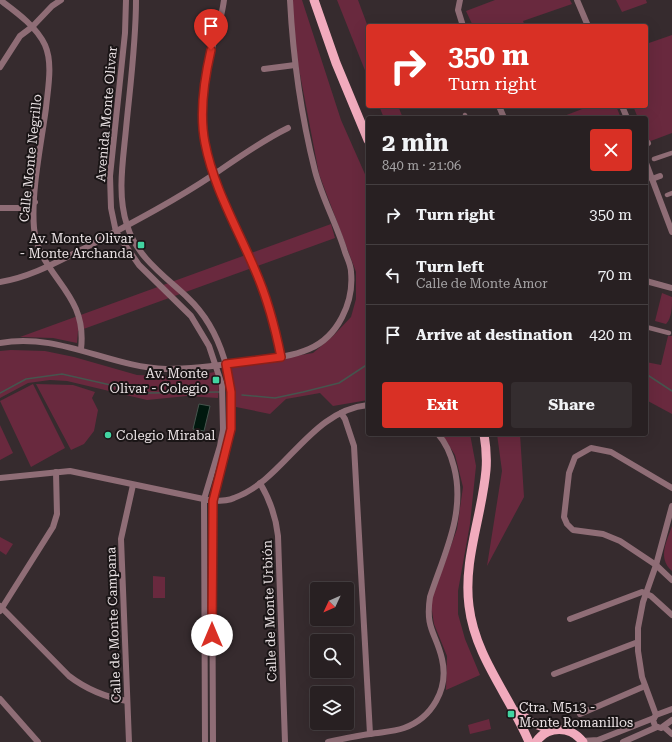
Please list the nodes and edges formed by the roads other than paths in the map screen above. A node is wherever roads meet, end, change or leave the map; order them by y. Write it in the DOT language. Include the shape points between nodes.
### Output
graph roads {
  1 [pos="0,0"];
  2 [pos="61,0"];
  3 [pos="126,0"];
  4 [pos="136,0"];
  5 [pos="224,0"];
  6 [pos="290,0"];
  7 [pos="314,0"];
  8 [pos="460,0"];
  9 [pos="577,0"];
  10 [pos="462,24"];
  11 [pos="587,24"];
  12 [pos="32,28"];
  13 [pos="295,65"];
  14 [pos="0,67"];
  15 [pos="264,69"];
  16 [pos="288,128"];
  17 [pos="366,135"];
  18 [pos="672,153"];
  19 [pos="654,159"];
  20 [pos="648,168"];
  21 [pos="213,175"];
  22 [pos="660,176"];
  23 [pos="652,179"];
  24 [pos="672,193"];
  25 [pos="667,195"];
  26 [pos="34,202"];
  27 [pos="0,208"];
  28 [pos="127,227"];
  29 [pos="116,232"];
  30 [pos="672,232"];
  31 [pos="48,266"];
  32 [pos="0,282"];
  33 [pos="648,282"];
  34 [pos="672,288"];
  35 [pos="648,328"];
  36 [pos="669,333"];
  37 [pos="0,343"];
  38 [pos="81,349"];
  39 [pos="281,357"];
  40 [pos="226,364"];
  41 [pos="216,365"];
  42 [pos="366,405"];
  43 [pos="341,413"];
  44 [pos="439,436"];
  45 [pos="484,436"];
  46 [pos="56,472"];
  47 [pos="0,478"];
  48 [pos="260,483"];
  49 [pos="133,485"];
  50 [pos="672,488"];
  51 [pos="204,499"];
  52 [pos="213,501"];
  53 [pos="672,506"];
  54 [pos="656,565"];
  55 [pos="672,580"];
  56 [pos="646,593"];
  57 [pos="1,608"];
  58 [pos="672,615"];
  59 [pos="570,620"];
  60 [pos="204,622"];
  61 [pos="212,622"];
  62 [pos="204,635"];
  63 [pos="212,635"];
  64 [pos="638,642"];
  65 [pos="554,674"];
  66 [pos="645,686"];
  67 [pos="0,699"];
  68 [pos="127,701"];
  69 [pos="513,706"];
  70 [pos="672,709"];
  71 [pos="580,714"];
  72 [pos="663,714"];
  73 [pos="655,716"];
  74 [pos="668,724"];
  75 [pos="657,727"];
  76 [pos="552,730"];
  77 [pos="370,734"];
  78 [pos="672,734"];
  79 [pos="583,741"];
  80 [pos="38,742"];
  81 [pos="129,742"];
  82 [pos="204,742"];
  83 [pos="213,742"];
  84 [pos="285,742"];
  85 [pos="328,742"];
  86 [pos="529,742"];
  87 [pos="536,742"];
  88 [pos="623,742"];
  1 -- 12 [label="street, Calle Monte Negrillo"];
  2 -- 12 [label="street"];
  3 -- 29 [label="street, Avenida Monte Olivar" via="110,176 111,208"];
  4 -- 28 [label="street, Avenida Monte Olivar" via="122,170 122,208"];
  5 -- 21 [label="street" via="206,73 203,105 205,142"];
  6 -- 13 [label="street"];
  7 -- 17 [label="main road" via="336,63"];
  8 -- 10 [label="street" via="458,10"];
  9 -- 11 [label="street"];
  12 -- 14 [label="street" via="20,36"];
  12 -- 26 [label="street, Calle Monte Negrillo" via="45,45 49,82"];
  13 -- 15 [label="street"];
  13 -- 39 [label="street" via="316,173 351,271 351,296 338,325 325,338 311,348"];
  16 -- 21 [label="street" via="270,136"];
  18 -- 19 [label="street"];
  20 -- 23 [label="street"];
  21 -- 28 [label="street"];
  21 -- 39 [label="street" via="256,270 276,332"];
  22 -- 23 [label="street"];
  23 -- 30 [label="street"];
  24 -- 25 [label="street"];
  26 -- 27 [label="street" via="20,208"];
  26 -- 31 [label="street, Calle Monte Negrillo" via="34,228 38,249"];
  28 -- 29 [label="street"];
  28 -- 40 [label="street, Avenida Monte Olivar" via="146,257 201,313"];
  29 -- 31 [label="street"];
  29 -- 41 [label="street, Avenida Monte Olivar" via="139,265 191,316 210,346"];
  31 -- 32 [label="street" via="18,279"];
  31 -- 38 [label="street, Calle Monte Negrillo" via="67,291 79,315 83,334"];
  33 -- 34 [label="street"];
  35 -- 36 [label="street"];
  37 -- 38 [label="street" via="48,342"];
  38 -- 41 [label="street" via="104,358 155,368 187,369"];
  39 -- 40 [label="street"];
  40 -- 41 [label="street"];
  40 -- 52 [label="street, Avenida Monte Olivar" via="231,392 231,429"];
  41 -- 51 [label="street, Avenida Monte Olivar" via="222,385 223,430"];
  42 -- 43 [label="street"];
  43 -- 48 [label="street" via="315,431"];
  43 -- 77 [label="street" via="354,446"];
  44 -- 77 [label="street" via="452,456 459,493 456,520 428,608 429,624 442,659 443,684 434,705 425,716 404,728"];
  45 -- 69 [label="main road" via="486,470 471,554 469,606 472,624 483,655"];
  46 -- 47 [label="street"];
  46 -- 49 [label="street" via="70,471"];
  46 -- 57 [label="street" via="57,514 53,527"];
  48 -- 52 [label="street" via="233,499"];
  48 -- 84 [label="street, Calle de Monte Urbión" via="276,520 278,536"];
  49 -- 51 [label="street"];
  49 -- 68 [label="street, Calle de Monte Campana" via="121,539"];
  50 -- 54 [label="street" via="611,452 591,448 575,457 568,473 564,517 567,524 573,530 603,534 620,541"];
  51 -- 52 [label="street"];
  51 -- 60 [label="street, Avenida Monte Olivar"];
  52 -- 61 [label="street, Avenida Monte Olivar"];
  53 -- 54 [label="street"];
  54 -- 55 [label="street"];
  54 -- 56 [label="street"];
  56 -- 58 [label="street"];
  56 -- 59 [label="street" via="636,593"];
  56 -- 64 [label="street" via="640,614"];
  57 -- 68 [label="street" via="69,676 113,699"];
  60 -- 61 [label="street"];
  60 -- 62 [label="street, Avenida Monte Olivar"];
  61 -- 63 [label="street, Avenida Monte Olivar"];
  62 -- 63 [label="street"];
  62 -- 82 [label="street, Avenida Monte Olivar"];
  63 -- 83 [label="street, Avenida Monte Olivar"];
  64 -- 65 [label="street"];
  64 -- 66 [label="street"];
  66 -- 71 [label="street"];
  66 -- 73 [label="street"];
  67 -- 80 [label="street"];
  68 -- 81 [label="street, Calle de Monte Campana"];
  69 -- 76 [label="main road" via="532,724"];
  69 -- 86 [label="main road"];
  70 -- 72 [label="street"];
  72 -- 73 [label="street"];
  72 -- 74 [label="street"];
  73 -- 75 [label="street" via="654,724"];
  73 -- 79 [label="street" via="598,740"];
  74 -- 75 [label="street"];
  74 -- 78 [label="street"];
  75 -- 88 [label="street"];
  76 -- 79 [label="main road" via="569,731"];
  76 -- 87 [label="main road"];
  77 -- 85 [label="street"];
}
